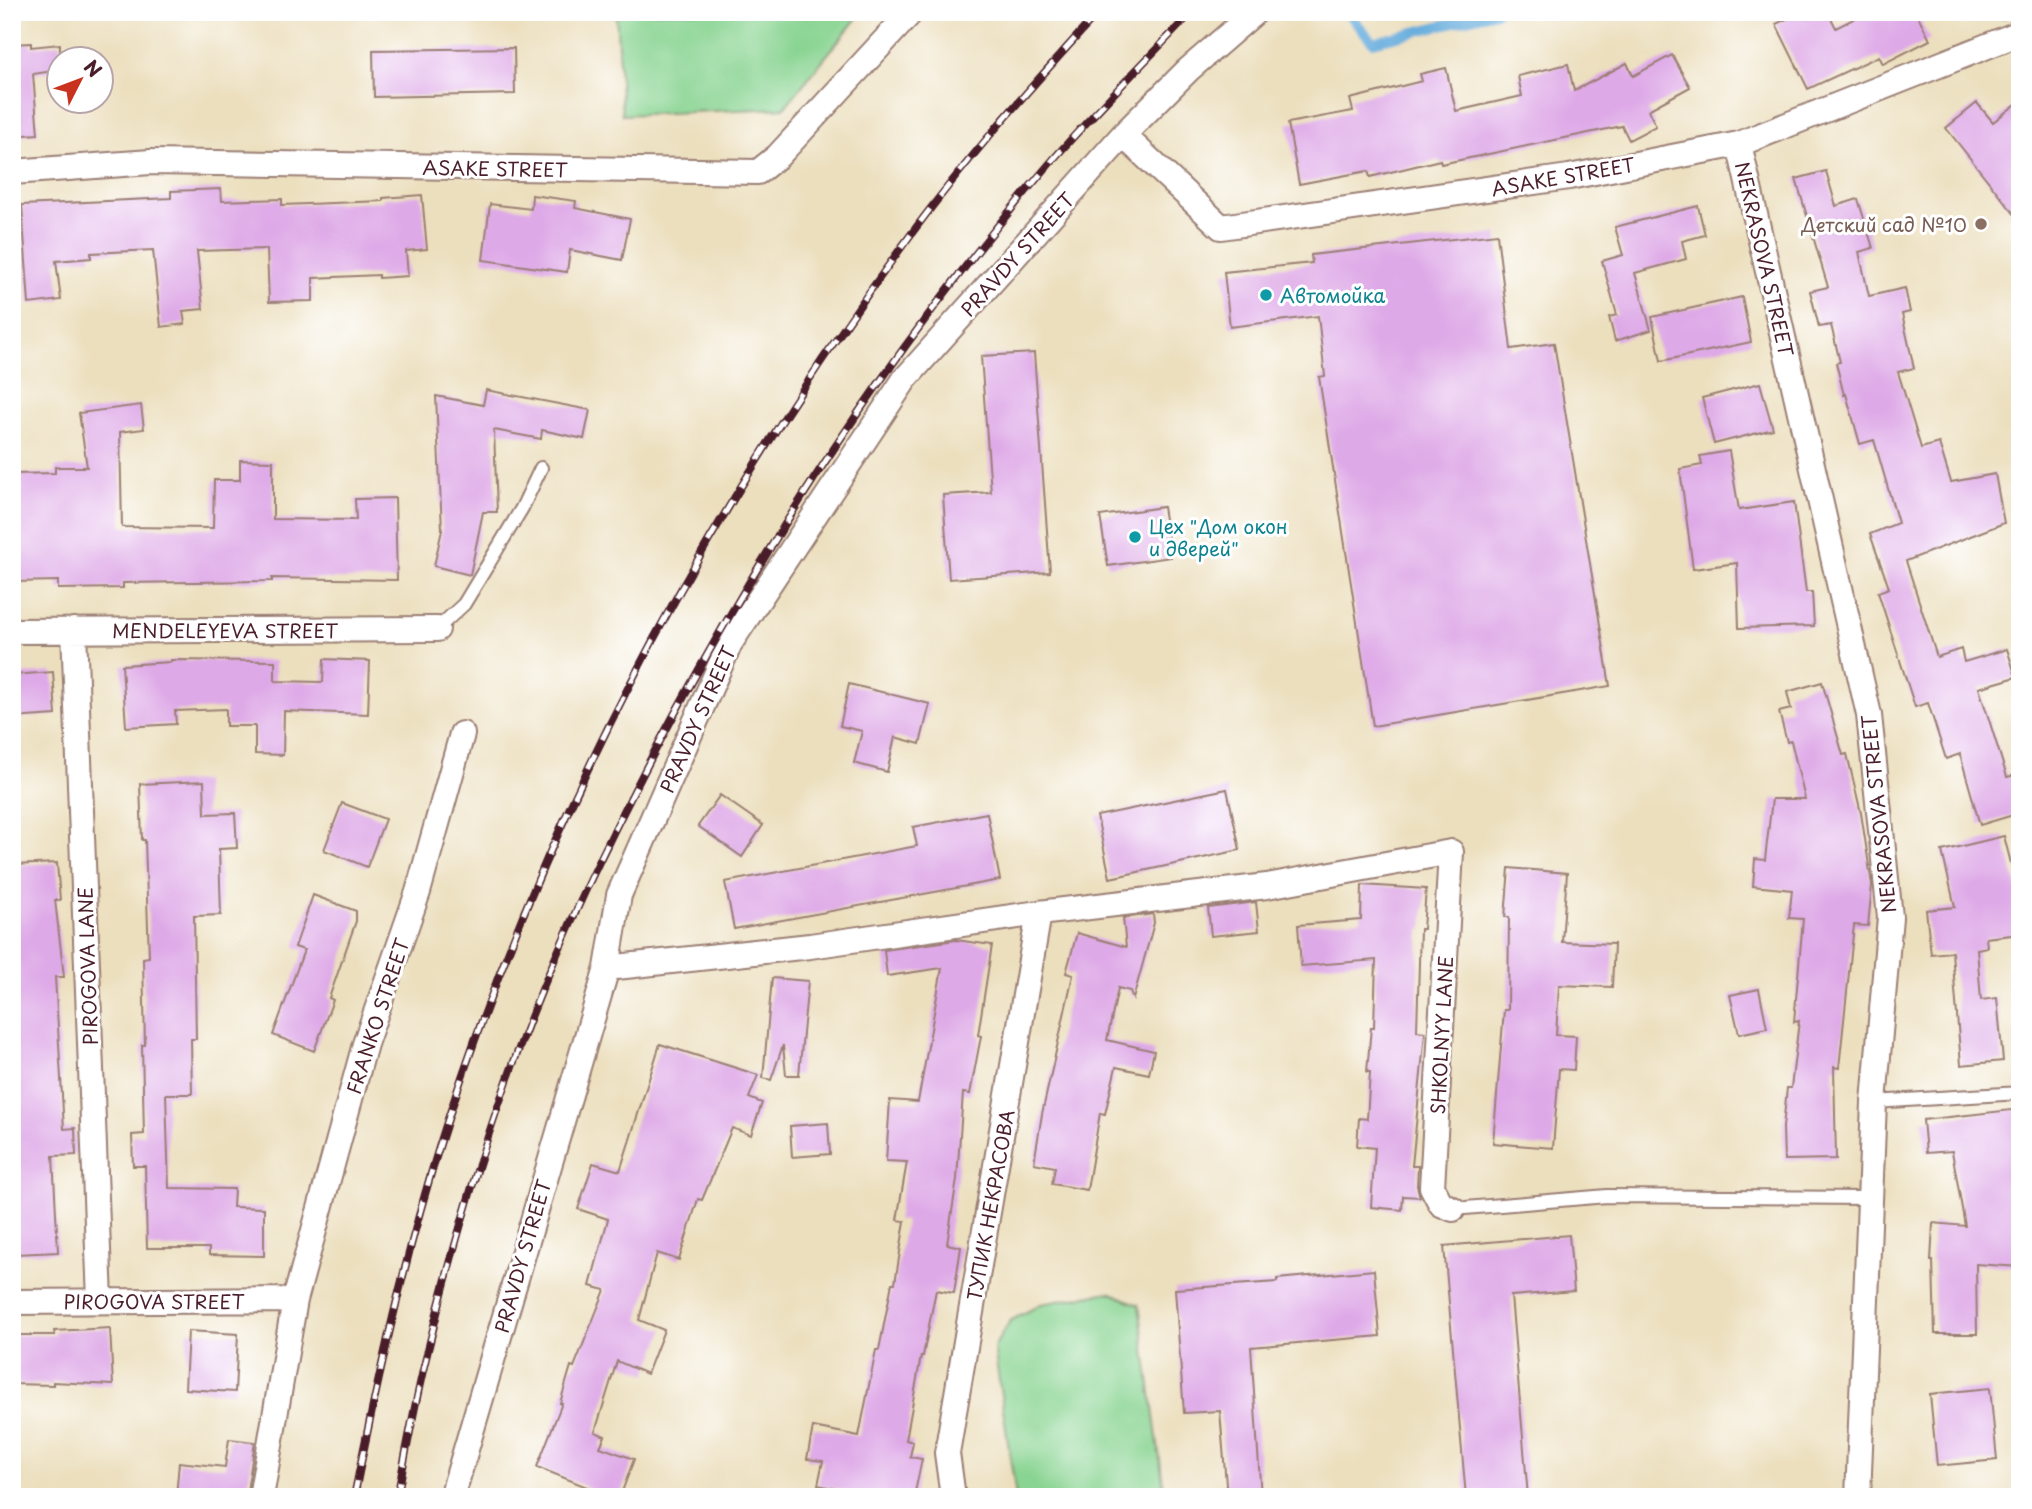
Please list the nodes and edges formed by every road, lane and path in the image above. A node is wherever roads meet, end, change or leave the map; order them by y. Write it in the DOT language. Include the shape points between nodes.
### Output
graph roads {
  1 [pos="911,12"];
  2 [pos="1255,12"];
  3 [pos="2020,33"];
  4 [pos="1123,135"];
  5 [pos="1739,144"];
  6 [pos="12,172"];
  7 [pos="541,468"];
  8 [pos="437,629"];
  9 [pos="74,630"];
  10 [pos="12,631"];
  11 [pos="462,734"];
  12 [pos="1039,913"];
  13 [pos="607,968"];
  14 [pos="2020,1093"];
  15 [pos="1874,1102"];
  16 [pos="1868,1198"];
  17 [pos="1452,1209"];
  18 [pos="295,1300"];
  19 [pos="100,1301"];
  20 [pos="12,1302"];
  21 [pos="261,1497"];
  22 [pos="452,1497"];
  23 [pos="953,1497"];
  24 [pos="1858,1497"];
  1 -- 6 [label="street, ASAKE STREET" via="758,172 151,162"];
  2 -- 4 [label="street, PRAVDY STREET"];
  3 -- 5 [label="street, ASAKE STREET"];
  4 -- 5 [label="street, ASAKE STREET" via="1221,227 1569,177"];
  4 -- 13 [label="street, PRAVDY STREET" via="905,379 730,643 619,895"];
  5 -- 15 [label="street, NEKRASOVA STREET" via="1870,715 1890,916"];
  7 -- 8 [label="lane" via="464,604"];
  8 -- 9 [label="street, MENDELEYEVA STREET"];
  9 -- 10 [label="street, MENDELEYEVA STREET"];
  9 -- 19 [label="street, PIROGOVA LANE"];
  11 -- 18 [label="street, FRANKO STREET" via="418,892 365,1044"];
  12 -- 13 [label="street" via="810,946"];
  12 -- 17 [label="street, SHKOLNYY LANE" via="1268,886 1451,852 1432,1187 1441,1204"];
  12 -- 23 [label="street, ТУПИК НЕКРАСОВА" via="947,1453"];
  13 -- 22 [label="street, PRAVDY STREET"];
  14 -- 15 [label="lane"];
  15 -- 16 [label="street, NEKRASOVA STREET"];
  16 -- 17 [label="lane" via="1607,1196"];
  16 -- 24 [label="street, NEKRASOVA STREET"];
  18 -- 19 [label="street, PIROGOVA STREET"];
  18 -- 21 [label="street, FRANKO STREET"];
  19 -- 20 [label="street, PIROGOVA STREET"];
}
